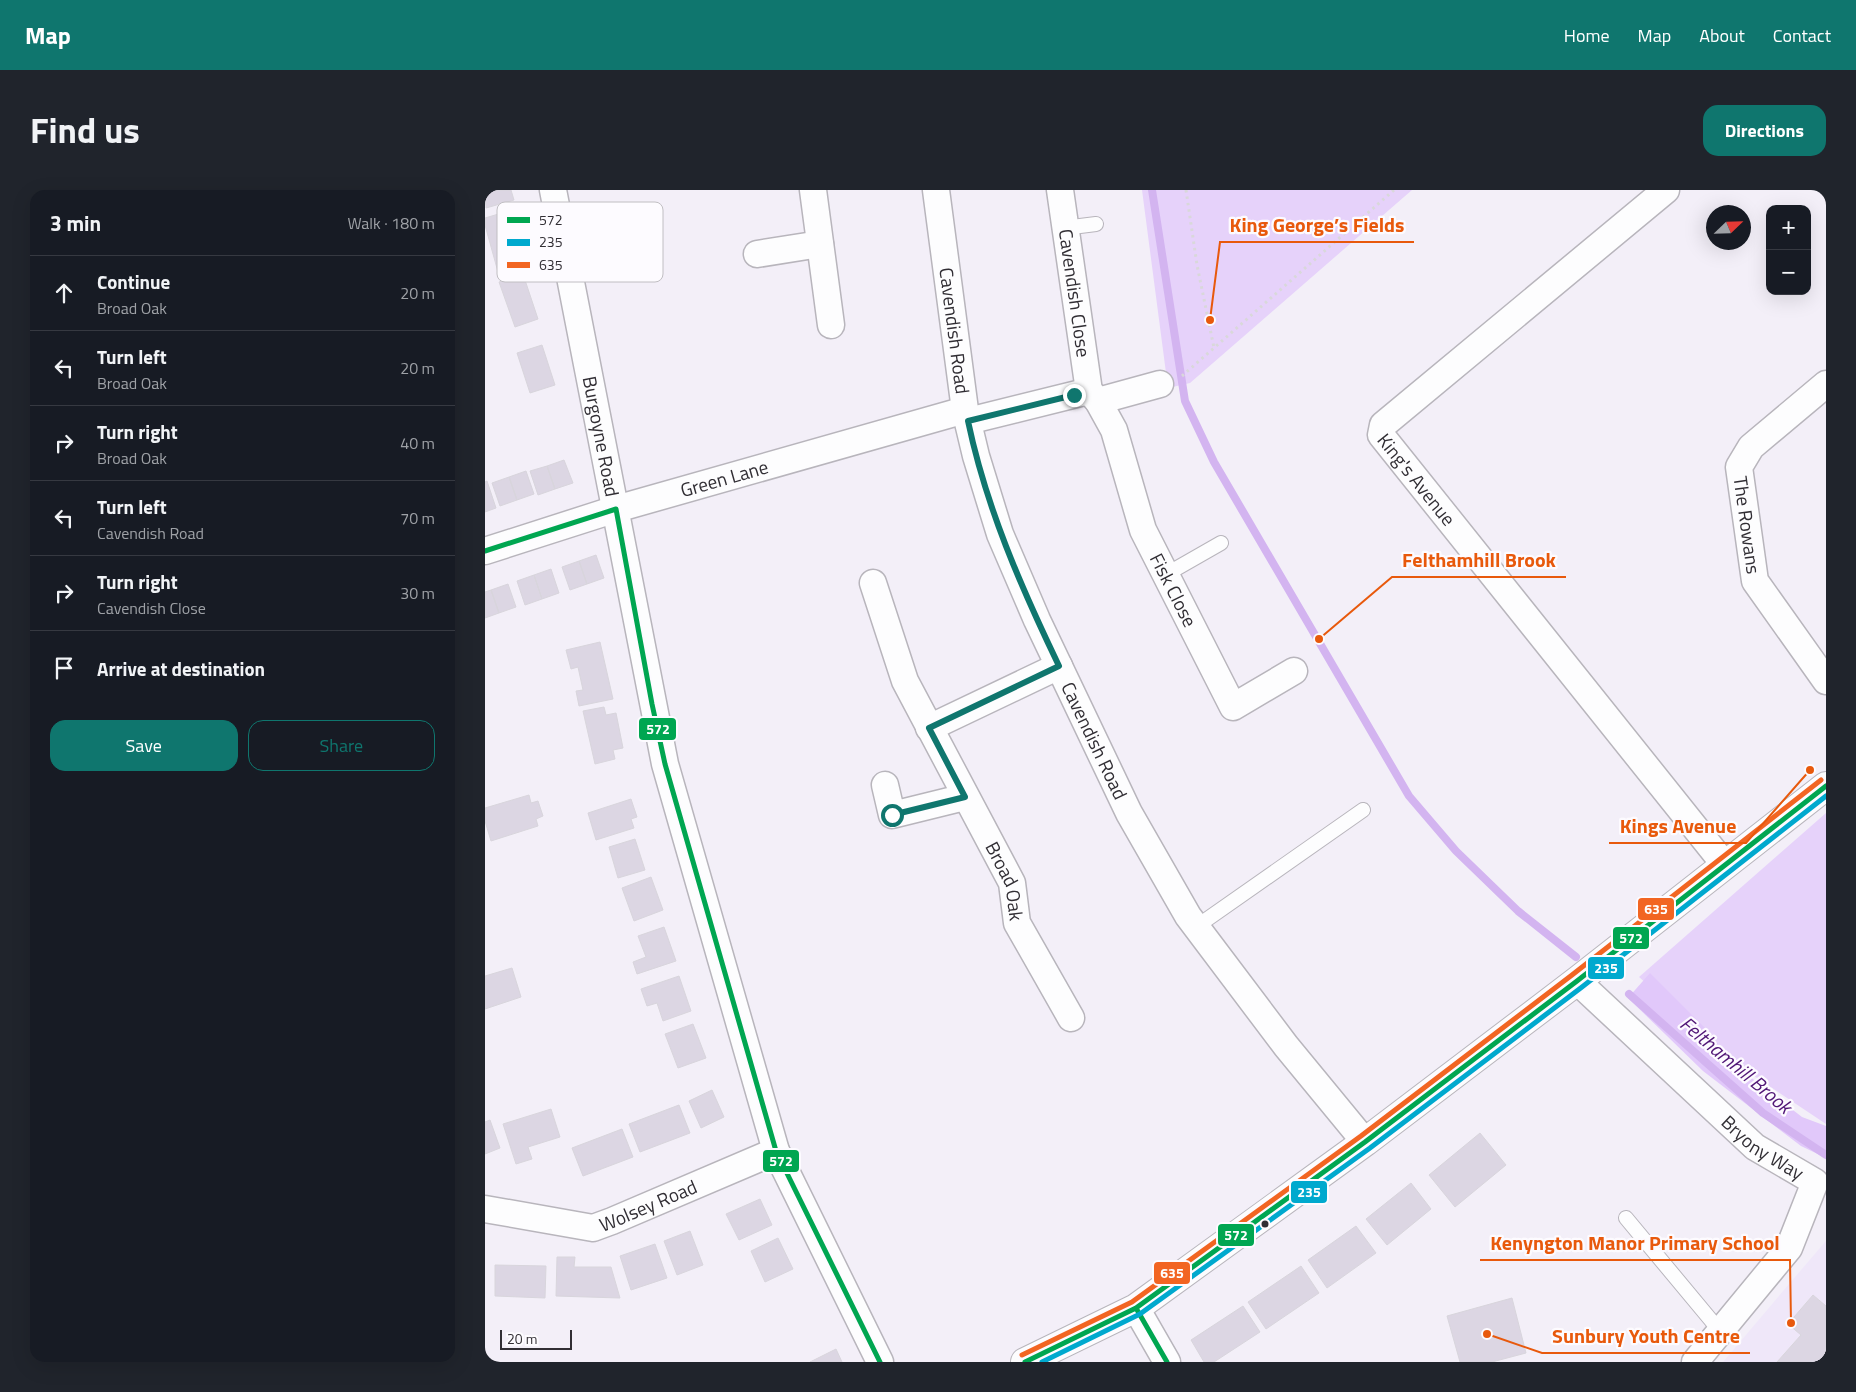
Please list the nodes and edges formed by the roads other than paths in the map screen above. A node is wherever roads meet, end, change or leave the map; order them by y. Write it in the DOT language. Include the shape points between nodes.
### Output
graph roads {
  1 [pos="813,190"];
  2 [pos="937,190"];
  3 [pos="1060,190"];
  4 [pos="1666,190"];
  5 [pos="1096,224"];
  6 [pos="1064,228"];
  7 [pos="820,244"];
  8 [pos="757,254"];
  9 [pos="571,282"];
  10 [pos="831,325"];
  11 [pos="1161,384"];
  12 [pos="1826,384"];
  13 [pos="1094,396"];
  14 [pos="967,415"];
  15 [pos="617,509"];
  16 [pos="1221,543"];
  17 [pos="485,551"];
  18 [pos="1165,575"];
  19 [pos="873,583"];
  20 [pos="1059,666"];
  21 [pos="1293,671"];
  22 [pos="1826,681"];
  23 [pos="929,728"];
  24 [pos="885,785"];
  25 [pos="1826,786"];
  26 [pos="965,797"];
  27 [pos="1363,810"];
  28 [pos="1725,864"];
  29 [pos="1196,927"];
  30 [pos="1577,981"];
  31 [pos="1071,1018"];
  32 [pos="1365,1142"];
  33 [pos="776,1151"];
  34 [pos="1820,1184"];
  35 [pos="485,1210"];
  36 [pos="1626,1218"];
  37 [pos="1136,1308"];
  38 [pos="1720,1331"];
  39 [pos="880,1362"];
  40 [pos="1025,1362"];
  41 [pos="1167,1362"];
  42 [pos="1695,1362"];
  1 -- 7 [label="street"];
  2 -- 14 [label="street, Cavendish Road"];
  3 -- 6 [label="street, Cavendish Close"];
  4 -- 28 [label="street, King's Avenue" via="1383,425 1381,434"];
  5 -- 6 [label="lane"];
  6 -- 13 [label="street, Cavendish Close"];
  7 -- 8 [label="street"];
  7 -- 10 [label="street"];
  9 -- 15 [label="street, Burgoyne Road"];
  11 -- 13 [label="street"];
  12 -- 22 [label="street, The Rowans" via="1751,447 1739,467 1755,581"];
  13 -- 14 [label="street"];
  13 -- 18 [label="street, Fisk Close" via="1114,430 1143,530"];
  14 -- 15 [label="street, Green Lane"];
  14 -- 20 [label="street, Cavendish Road" via="976,456 1001,534"];
  15 -- 17 [label="street, Green Lane"];
  15 -- 33 [label="street, Burgoyne Road" via="665,764"];
  16 -- 18 [label="lane"];
  18 -- 21 [label="street, Fisk Close" via="1233,707"];
  19 -- 23 [label="street, Broad Oak" via="905,681"];
  20 -- 23 [label="street"];
  20 -- 29 [label="street, Cavendish Road" via="1129,812"];
  23 -- 26 [label="street, Broad Oak"];
  24 -- 26 [label="street" via="892,815"];
  25 -- 28 [label="street"];
  26 -- 31 [label="street, Broad Oak" via="1012,883 1017,923"];
  27 -- 29 [label="lane"];
  28 -- 30 [label="street"];
  29 -- 32 [label="street, Cavendish Road" via="1285,1046"];
  30 -- 32 [label="street"];
  30 -- 34 [label="street, Bryony Way" via="1755,1147"];
  32 -- 37 [label="street"];
  33 -- 35 [label="street, Wolsey Road" via="593,1228"];
  33 -- 39 [label="street, Burgoyne Road"];
  34 -- 38 [label="street, Bryony Way" via="1789,1248"];
  36 -- 38 [label="lane"];
  37 -- 40 [label="street"];
  37 -- 41 [label="street"];
  38 -- 42 [label="street, Bryony Way"];
}
